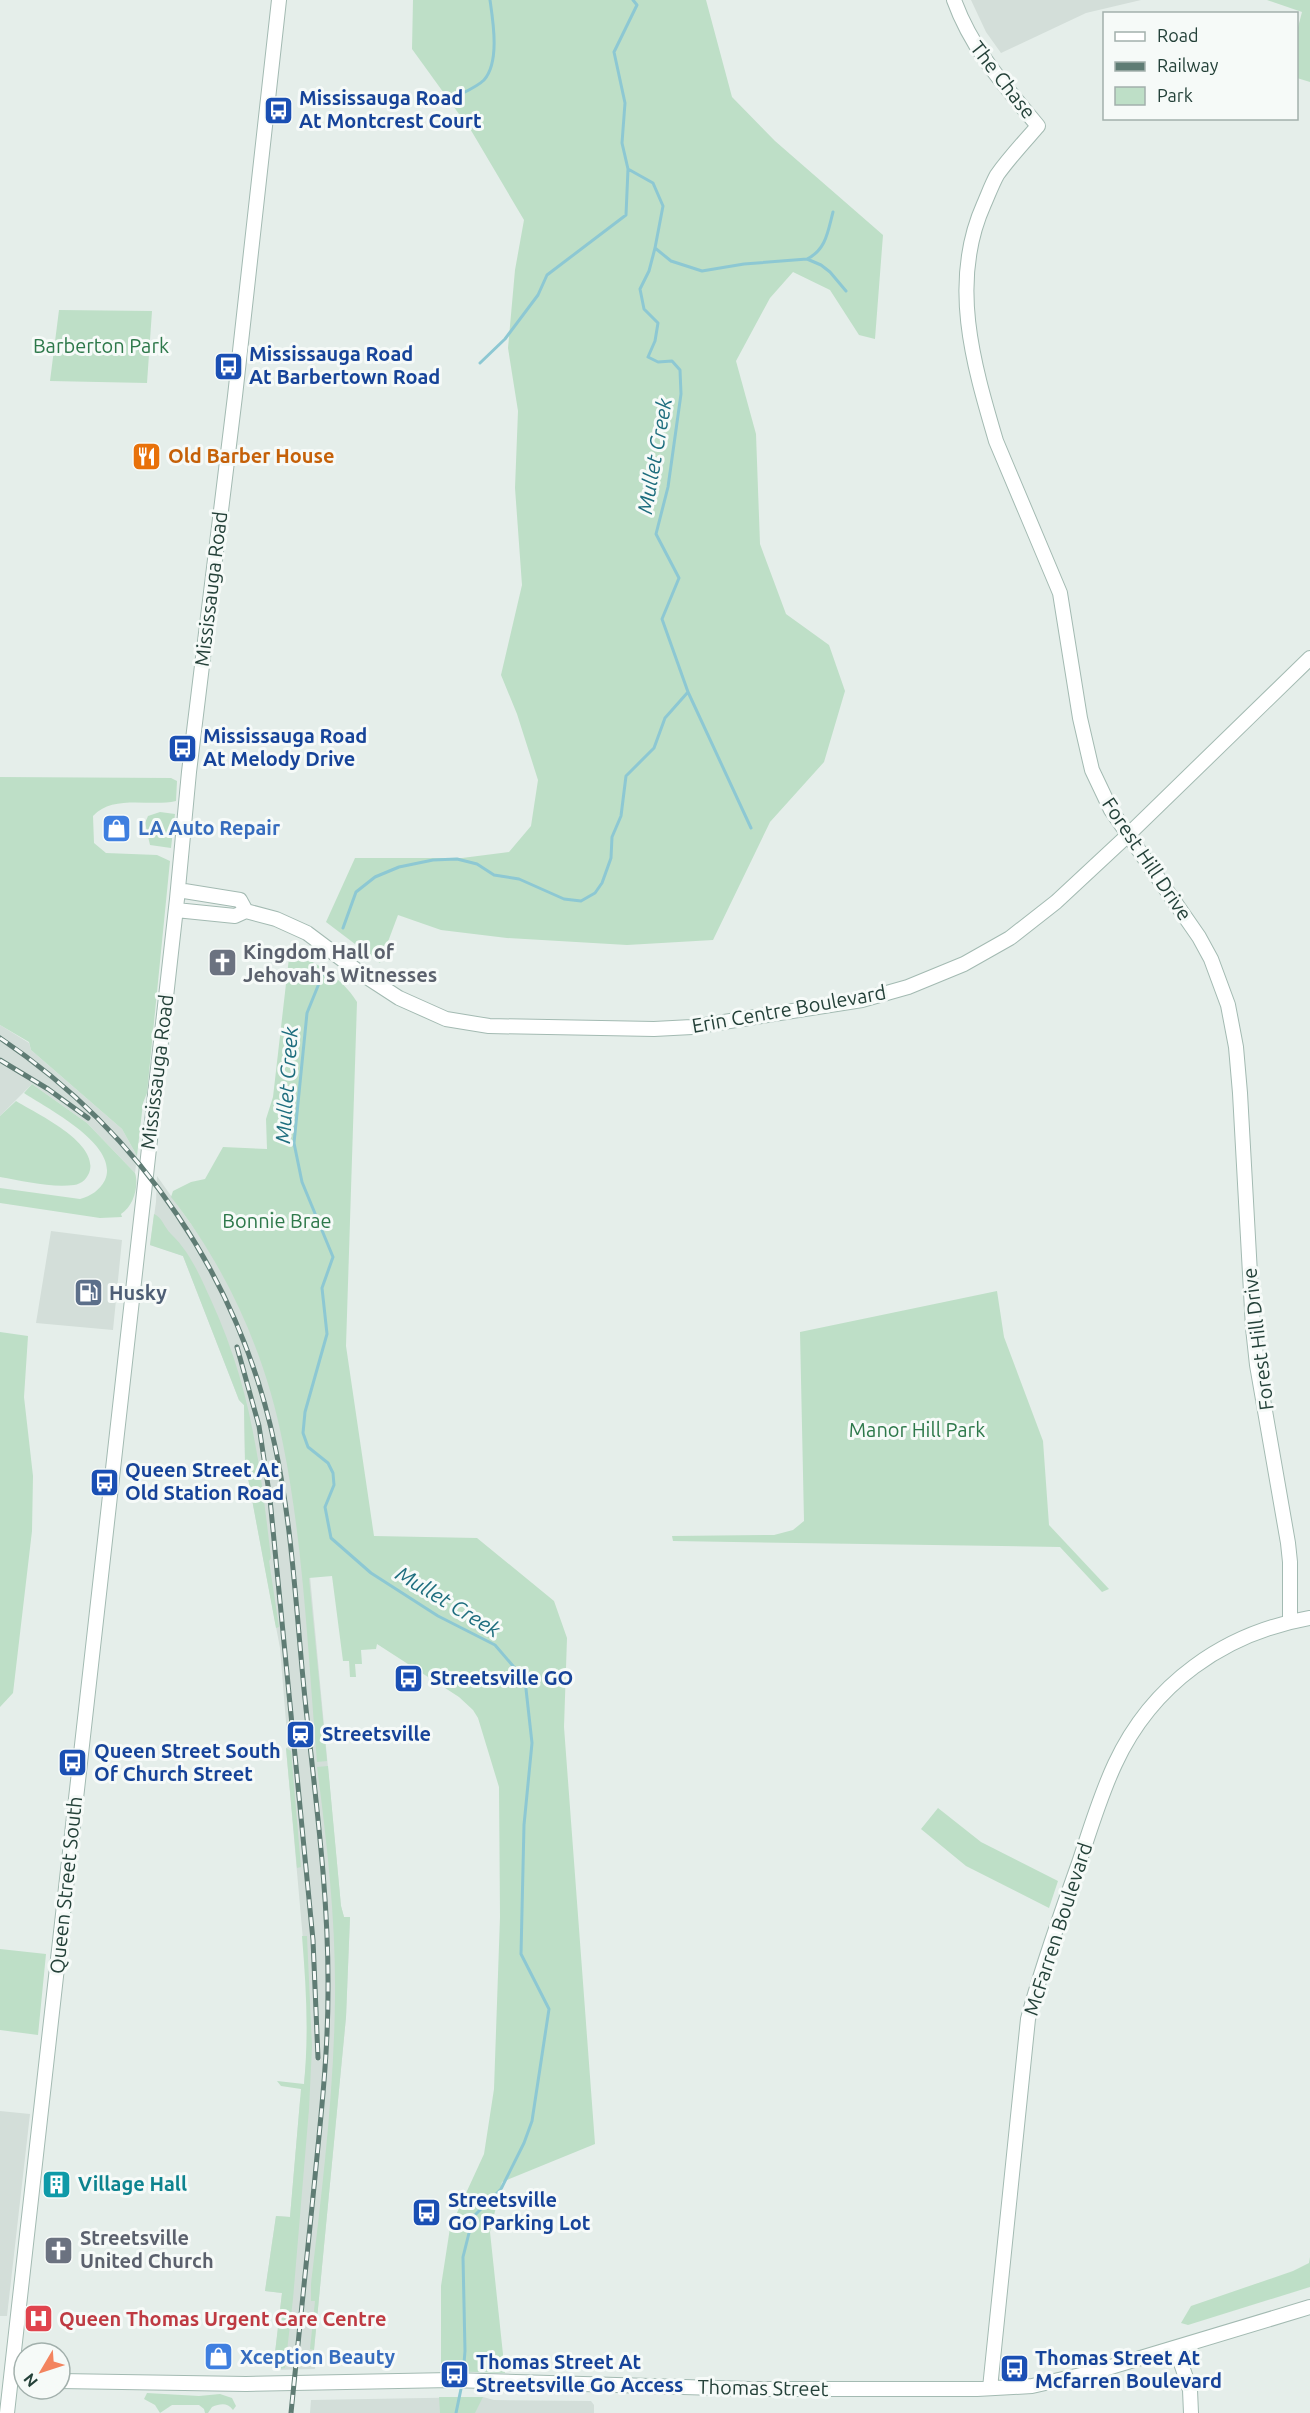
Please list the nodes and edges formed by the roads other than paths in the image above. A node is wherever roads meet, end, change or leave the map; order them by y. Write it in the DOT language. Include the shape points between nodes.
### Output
graph roads {
  1 [pos="279,0"];
  2 [pos="954,0"];
  3 [pos="1038,126"];
  4 [pos="1310,658"];
  5 [pos="1128,835"];
  6 [pos="178,890"];
  7 [pos="176,910"];
  8 [pos="246,911"];
  9 [pos="145,1179"];
  10 [pos="1310,1618"];
  11 [pos="1290,1621"];
  12 [pos="1310,2307"];
  13 [pos="22,2341"];
  14 [pos="1176,2348"];
  15 [pos="72,2381"];
  16 [pos="990,2388"];
  17 [pos="12,2398"];
  18 [pos="7,2413"];
  19 [pos="1191,2413"];
  1 -- 6 [label="street, Mississauga Road"];
  2 -- 3 [label="street, The Chase" via="982,57"];
  3 -- 5 [label="street, Forest Hill Drive" via="996,177 976,223 966,268 968,328 996,441 1060,593 1092,770"];
  4 -- 5 [label="street, Erin Centre Boulevard"];
  5 -- 8 [label="street, Erin Centre Boulevard" via="1056,902 1010,938 964,964 908,987 862,1000 692,1027 500,1026 459,1022 380,987 307,933"];
  5 -- 11 [label="street, Forest Hill Drive" via="1199,937 1214,966 1234,1030 1253,1328 1288,1543"];
  6 -- 7 [label="street, Mississauga Road"];
  6 -- 8 [label="street, Erin Centre Boulevard" via="240,900"];
  7 -- 8 [label="street, Erin Centre Boulevard" via="235,916"];
  7 -- 9 [label="street, Mississauga Road"];
  9 -- 13 [label="street, Queen Street South"];
  10 -- 11 [label="street, McFarren Boulevard"];
  11 -- 16 [label="street, McFarren Boulevard" via="1237,1639 1175,1680 1133,1730 1114,1766 1028,2019"];
  12 -- 14 [label="street, Thomas Street"];
  14 -- 16 [label="street, Thomas Street" via="1058,2382"];
  14 -- 19 [label="street" via="1190,2390"];
  15 -- 16 [label="street, Thomas Street" via="246,2384 451,2380 750,2389"];
  17 -- 18 [label="street, Queen Street South"];
}
